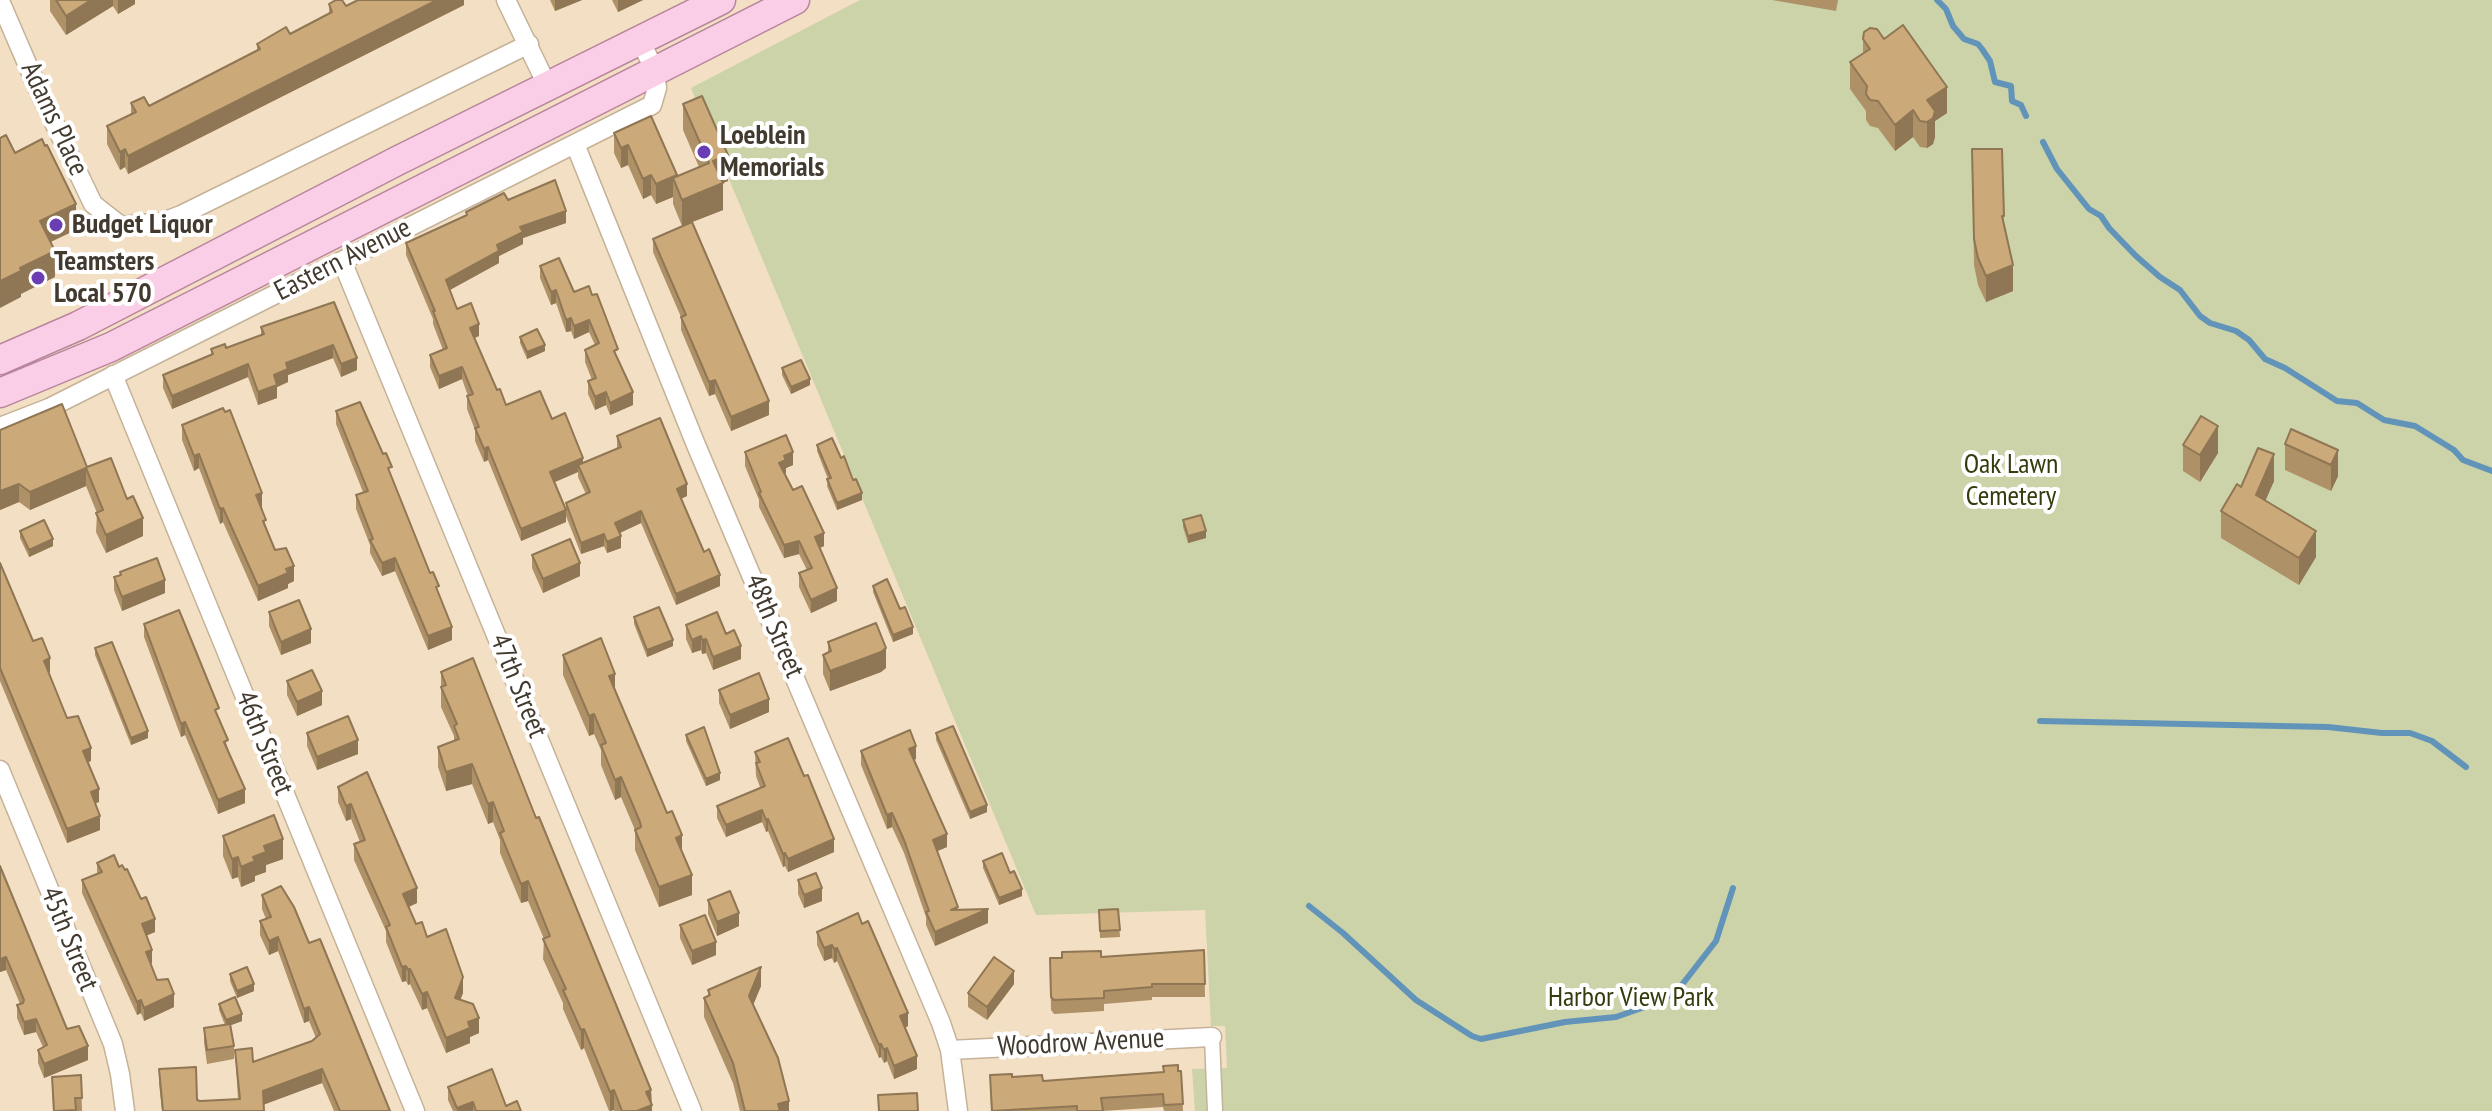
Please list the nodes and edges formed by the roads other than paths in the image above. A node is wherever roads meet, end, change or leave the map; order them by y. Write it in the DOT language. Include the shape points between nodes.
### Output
graph roads {
  1 [pos="506,0"];
  2 [pos="721,0"];
  3 [pos="0,1"];
  4 [pos="781,3"];
  5 [pos="640,40"];
  6 [pos="529,44"];
  7 [pos="655,71"];
  8 [pos="548,87"];
  9 [pos="562,117"];
  10 [pos="575,144"];
  11 [pos="342,261"];
  12 [pos="78,326"];
  13 [pos="0,360"];
  14 [pos="0,372"];
  15 [pos="113,375"];
  16 [pos="0,393"];
  17 [pos="0,427"];
  18 [pos="0,770"];
  19 [pos="1212,1037"];
  20 [pos="950,1050"];
  21 [pos="125,1111"];
  22 [pos="415,1111"];
  23 [pos="692,1111"];
  24 [pos="958,1111"];
  25 [pos="1215,1111"];
  1 -- 6 [label="street"];
  2 -- 5 [label="main road"];
  3 -- 6 [label="street, Adams Place" via="93,204 121,226 181,215"];
  4 -- 7 [label="main road, Eastern Avenue"];
  5 -- 7 [label="street"];
  5 -- 8 [label="main road"];
  6 -- 8 [label="street"];
  7 -- 9 [label="main road, Eastern Avenue"];
  7 -- 10 [label="street, Eastern Avenue" via="652,105"];
  8 -- 9 [label="main road"];
  8 -- 12 [label="main road"];
  9 -- 16 [label="main road, Eastern Avenue" via="111,347"];
  10 -- 11 [label="street, Eastern Avenue"];
  10 -- 20 [label="street, 48th Street"];
  11 -- 15 [label="street, Eastern Avenue"];
  11 -- 23 [label="street, 47th Street"];
  12 -- 13 [label="main road"];
  12 -- 14 [label="main road" via="35,359"];
  15 -- 17 [label="street, Eastern Avenue"];
  15 -- 22 [label="street, 46th Street"];
  18 -- 21 [label="street, 45th Street" via="113,1044"];
  19 -- 20 [label="street, Woodrow Avenue"];
  19 -- 25 [label="street"];
  20 -- 24 [label="street, 48th Street"];
}
